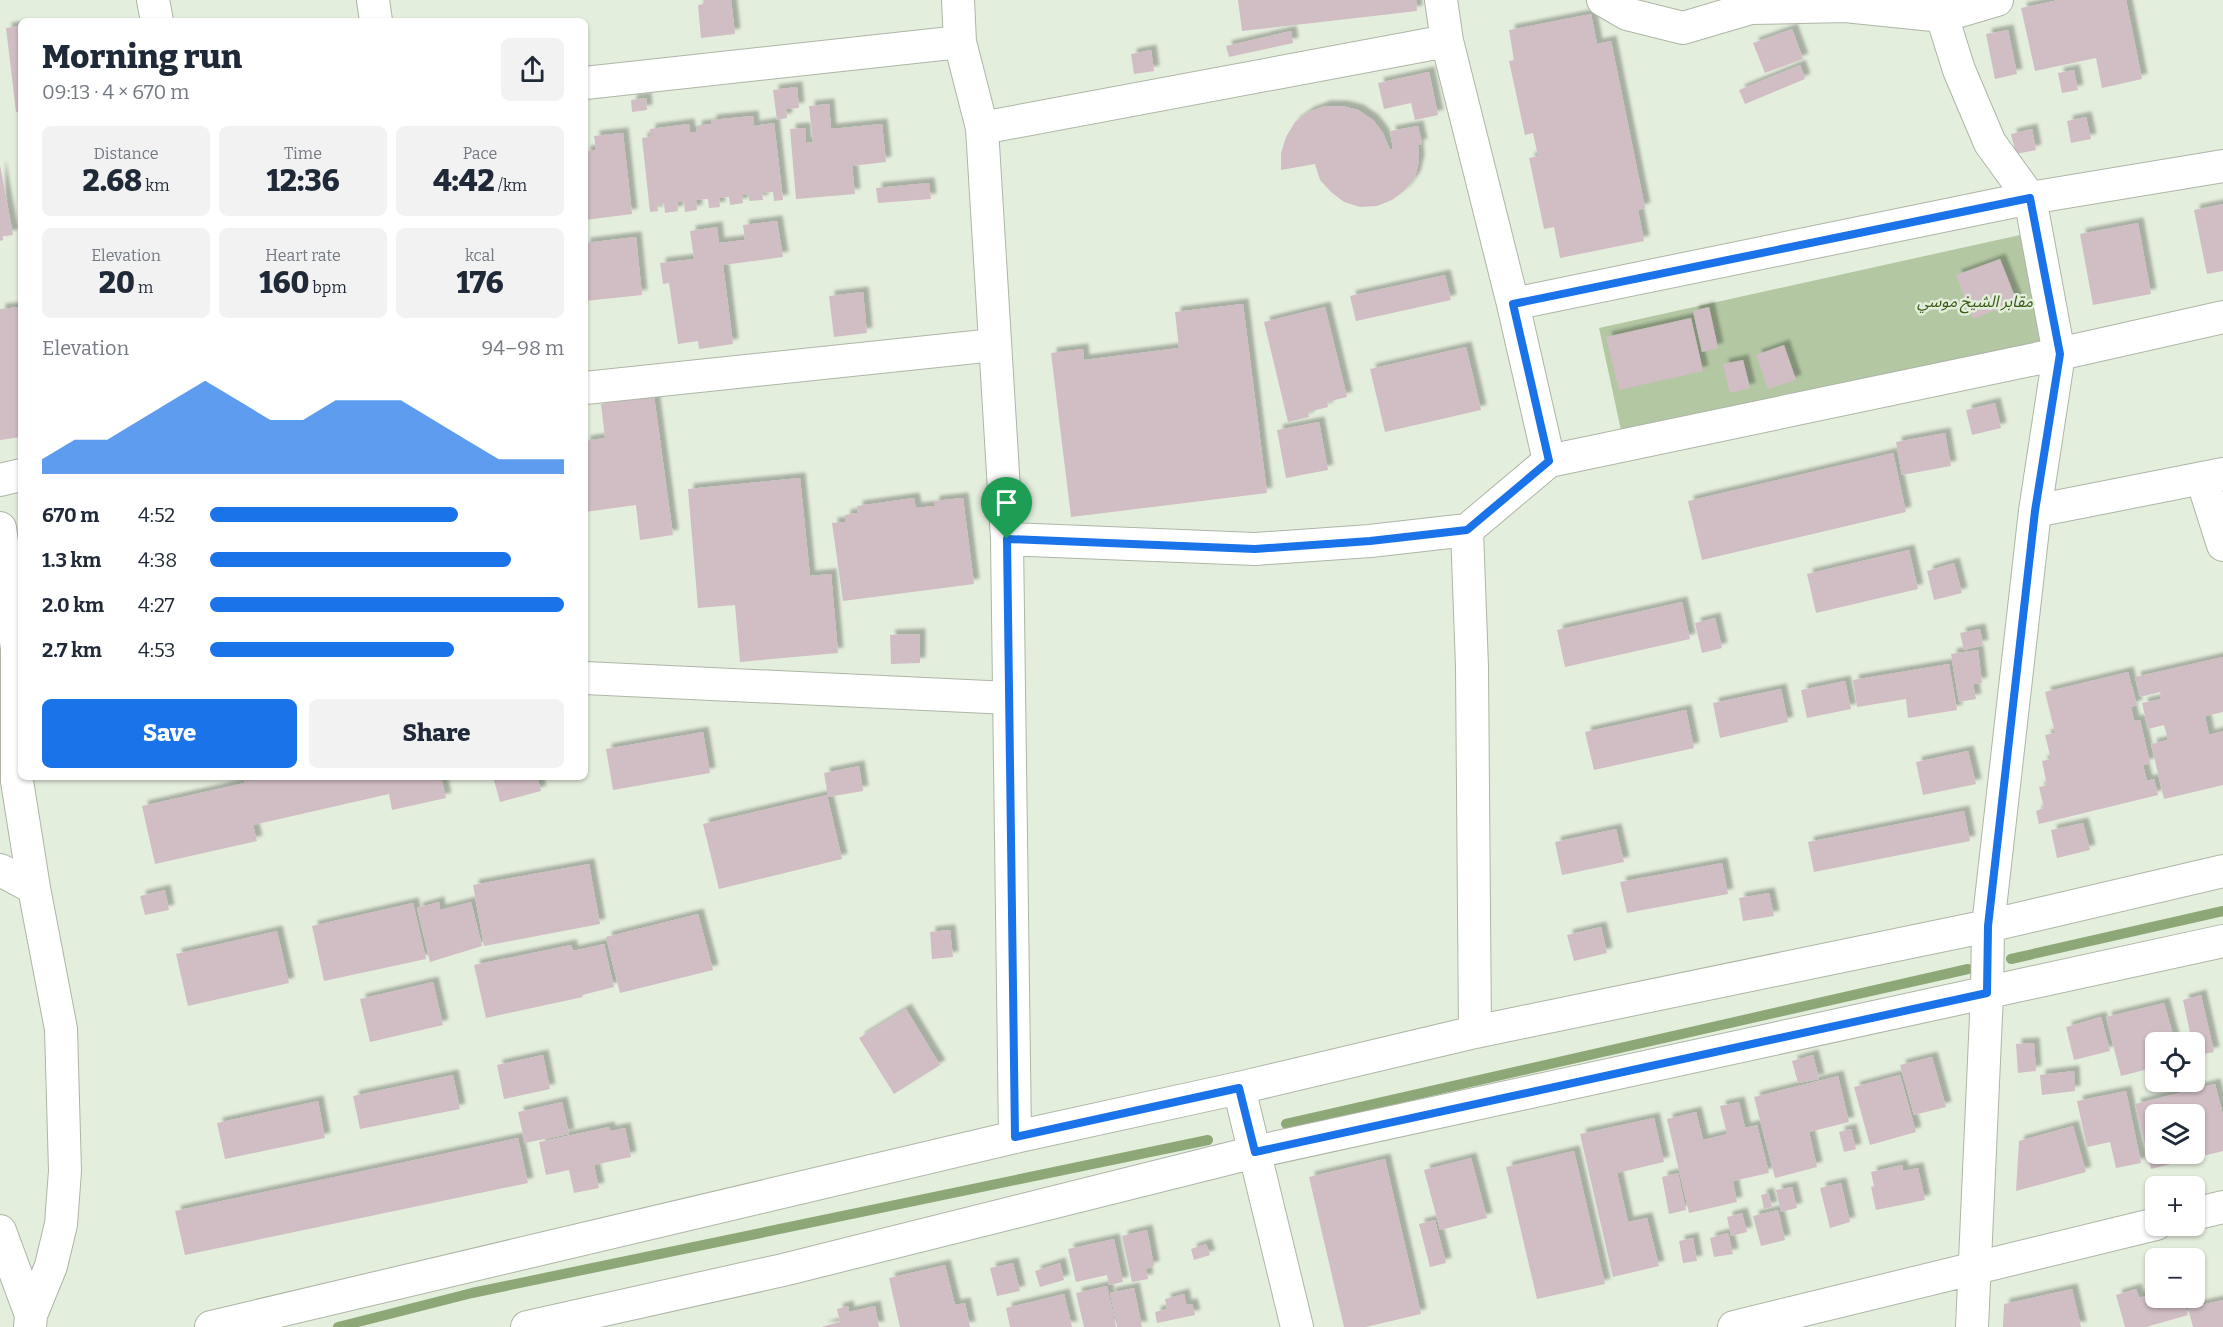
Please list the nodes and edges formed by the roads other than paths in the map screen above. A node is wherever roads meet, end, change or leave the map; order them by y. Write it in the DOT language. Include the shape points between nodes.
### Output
graph roads {
  1 [pos="153,0"];
  2 [pos="373,0"];
  3 [pos="958,0"];
  4 [pos="1441,0"];
  5 [pos="1604,0"];
  6 [pos="1996,0"];
  7 [pos="1940,8"];
  8 [pos="156,18"];
  9 [pos="376,18"];
  10 [pos="1447,41"];
  11 [pos="960,42"];
  12 [pos="588,83"];
  13 [pos="982,128"];
  14 [pos="2223,166"];
  15 [pos="2030,198"];
  16 [pos="1513,304"];
  17 [pos="2223,317"];
  18 [pos="994,345"];
  19 [pos="2060,354"];
  20 [pos="588,388"];
  21 [pos="1549,461"];
  22 [pos="18,476"];
  23 [pos="2212,477"];
  24 [pos="0,480"];
  25 [pos="2035,511"];
  26 [pos="0,527"];
  27 [pos="1467,530"];
  28 [pos="18,536"];
  29 [pos="1007,539"];
  30 [pos="2223,546"];
  31 [pos="588,678"];
  32 [pos="1009,698"];
  33 [pos="0,870"];
  34 [pos="2223,872"];
  35 [pos="34,888"];
  36 [pos="1988,926"];
  37 [pos="2223,941"];
  38 [pos="1987,993"];
  39 [pos="1475,1032"];
  40 [pos="1239,1088"];
  41 [pos="1015,1137"];
  42 [pos="1255,1152"];
  43 [pos="2223,1207"];
  44 [pos="2205,1211"];
  45 [pos="2145,1227"];
  46 [pos="0,1231"];
  47 [pos="1975,1268"];
  48 [pos="31,1321"];
  49 [pos="211,1327"];
  50 [pos="527,1327"];
  51 [pos="1297,1327"];
  52 [pos="1734,1327"];
  53 [pos="1972,1327"];
  1 -- 8 [label="street"];
  2 -- 9 [label="street"];
  3 -- 11 [label="street"];
  4 -- 10 [label="street"];
  5 -- 7 [label="street" via="1627,14 1683,28 1751,8"];
  6 -- 7 [label="street"];
  7 -- 15 [label="street" via="1959,70 1990,143"];
  10 -- 13 [label="street"];
  10 -- 16 [label="street"];
  11 -- 12 [label="street"];
  11 -- 13 [label="street"];
  13 -- 18 [label="street"];
  14 -- 15 [label="street"];
  15 -- 16 [label="street"];
  15 -- 19 [label="street"];
  16 -- 21 [label="street"];
  17 -- 19 [label="street"];
  18 -- 20 [label="street"];
  18 -- 29 [label="street"];
  19 -- 21 [label="street"];
  19 -- 25 [label="street"];
  21 -- 27 [label="street"];
  22 -- 24 [label="street"];
  23 -- 25 [label="street"];
  23 -- 30 [label="street"];
  25 -- 36 [label="street"];
  26 -- 28 [label="street"];
  26 -- 35 [label="street" via="17,648 17,781"];
  27 -- 29 [label="street" via="1255,549"];
  27 -- 39 [label="street"];
  29 -- 32 [label="street"];
  31 -- 32 [label="street"];
  32 -- 41 [label="street"];
  33 -- 35 [label="street"];
  34 -- 36 [label="street"];
  35 -- 48 [label="street" via="62,1029 65,1171 62,1224"];
  36 -- 38 [label="street"];
  36 -- 39 [label="street"];
  37 -- 38 [label="street"];
  38 -- 42 [label="street"];
  38 -- 47 [label="street"];
  39 -- 40 [label="street"];
  40 -- 41 [label="street"];
  40 -- 42 [label="street"];
  41 -- 49 [label="street"];
  42 -- 50 [label="street" via="783,1270"];
  42 -- 51 [label="street"];
  43 -- 44 [label="street"];
  45 -- 47 [label="street"];
  46 -- 48 [label="street"];
  47 -- 52 [label="street"];
  47 -- 53 [label="street"];
}
